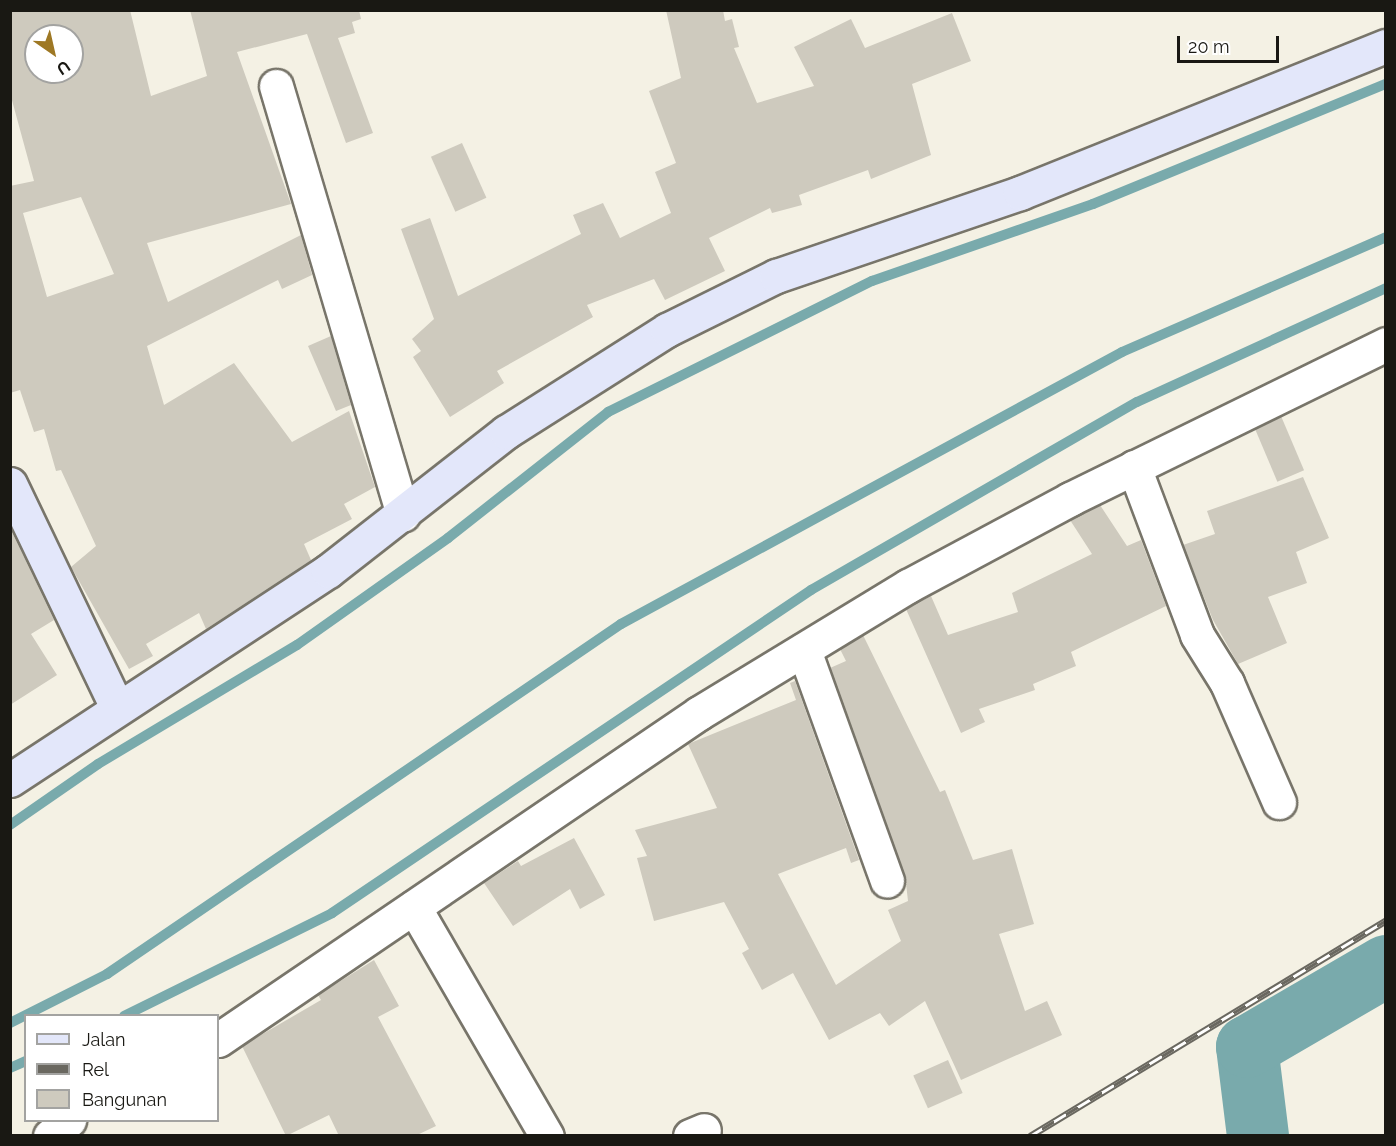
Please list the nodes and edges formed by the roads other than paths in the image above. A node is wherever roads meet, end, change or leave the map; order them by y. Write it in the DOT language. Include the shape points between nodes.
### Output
graph roads {
  1 [pos="1386,46"];
  2 [pos="276,86"];
  3 [pos="1386,344"];
  4 [pos="1134,467"];
  5 [pos="10,484"];
  6 [pos="403,515"];
  7 [pos="17,521"];
  8 [pos="804,650"];
  9 [pos="117,707"];
  10 [pos="10,780"];
  11 [pos="1279,802"];
  12 [pos="887,881"];
  13 [pos="414,907"];
  14 [pos="219,1039"];
  15 [pos="67,1122"];
  16 [pos="50,1136"];
  17 [pos="547,1136"];
  1 -- 6 [label="street" via="1020,193 776,276 667,330 586,380 506,432"];
  2 -- 6 [label="street"];
  3 -- 4 [label="street"];
  4 -- 8 [label="street" via="908,586"];
  4 -- 11 [label="street" via="1197,635 1227,683"];
  5 -- 7 [label="street"];
  6 -- 9 [label="street" via="223,642"];
  7 -- 9 [label="street"];
  8 -- 12 [label="street"];
  8 -- 13 [label="street" via="699,713"];
  9 -- 10 [label="street"];
  13 -- 14 [label="street"];
  13 -- 17 [label="street"];
  15 -- 16 [label="street"];
}
